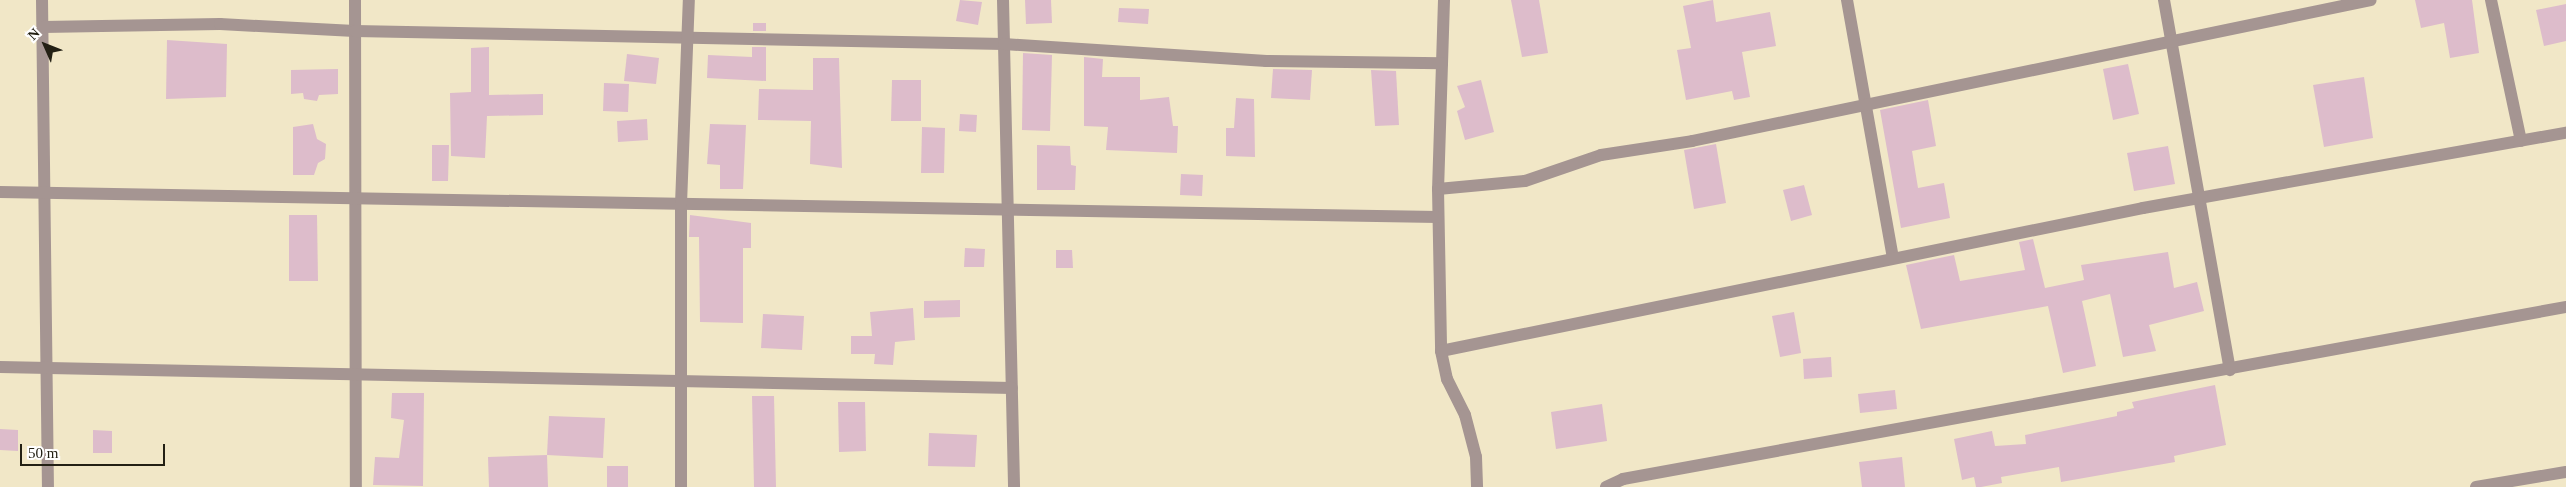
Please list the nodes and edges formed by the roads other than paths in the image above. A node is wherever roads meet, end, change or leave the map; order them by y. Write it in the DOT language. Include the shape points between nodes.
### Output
graph roads {
  1 [pos="42,0"];
  2 [pos="355,0"];
  3 [pos="689,0"];
  4 [pos="1002,0"];
  5 [pos="1444,0"];
  6 [pos="1847,0"];
  7 [pos="2164,0"];
  8 [pos="2371,0"];
  9 [pos="2491,0"];
  10 [pos="43,27"];
  11 [pos="355,31"];
  12 [pos="688,36"];
  13 [pos="2172,41"];
  14 [pos="1004,44"];
  15 [pos="1442,63"];
  16 [pos="1866,103"];
  17 [pos="2566,133"];
  18 [pos="2521,141"];
  19 [pos="1438,188"];
  20 [pos="0,192"];
  21 [pos="44,193"];
  22 [pos="2200,198"];
  23 [pos="358,199"];
  24 [pos="681,204"];
  25 [pos="1007,209"];
  26 [pos="1438,217"];
  27 [pos="1893,258"];
  28 [pos="2566,307"];
  29 [pos="1441,351"];
  30 [pos="0,367"];
  31 [pos="47,368"];
  32 [pos="2230,370"];
  33 [pos="358,375"];
  34 [pos="681,382"];
  35 [pos="1012,388"];
  36 [pos="2566,472"];
  37 [pos="48,487"];
  38 [pos="356,487"];
  39 [pos="681,487"];
  40 [pos="1014,487"];
  41 [pos="1477,487"];
  42 [pos="1606,487"];
  43 [pos="2476,487"];
  1 -- 10 [label="street"];
  2 -- 11 [label="street"];
  3 -- 12 [label="street"];
  4 -- 14 [label="street"];
  5 -- 15 [label="street"];
  6 -- 16 [label="street"];
  7 -- 13 [label="street"];
  8 -- 13 [label="street"];
  9 -- 18 [label="street"];
  10 -- 11 [label="street" via="220,24"];
  10 -- 21 [label="street"];
  11 -- 12 [label="street"];
  11 -- 23 [label="street"];
  12 -- 14 [label="street"];
  12 -- 24 [label="street"];
  13 -- 16 [label="street"];
  13 -- 22 [label="street"];
  14 -- 15 [label="street" via="1266,61"];
  14 -- 25 [label="street"];
  15 -- 19 [label="street"];
  16 -- 19 [label="street" via="1692,141 1601,155 1525,181"];
  16 -- 27 [label="street"];
  17 -- 18 [label="street"];
  18 -- 22 [label="street"];
  19 -- 26 [label="street"];
  20 -- 21 [label="street"];
  21 -- 23 [label="street"];
  21 -- 31 [label="street"];
  22 -- 27 [label="street"];
  22 -- 32 [label="street"];
  23 -- 24 [label="street"];
  23 -- 33 [label="street"];
  24 -- 25 [label="street"];
  24 -- 34 [label="street"];
  25 -- 26 [label="street"];
  25 -- 35 [label="street"];
  26 -- 29 [label="street"];
  27 -- 29 [label="street"];
  28 -- 32 [label="street"];
  29 -- 41 [label="street" via="1447,379 1465,414 1476,457"];
  30 -- 31 [label="street"];
  31 -- 33 [label="street"];
  31 -- 37 [label="street"];
  32 -- 42 [label="street" via="1623,479"];
  33 -- 34 [label="street"];
  33 -- 38 [label="street"];
  34 -- 35 [label="street"];
  34 -- 39 [label="street"];
  35 -- 40 [label="street"];
  36 -- 43 [label="street"];
}
